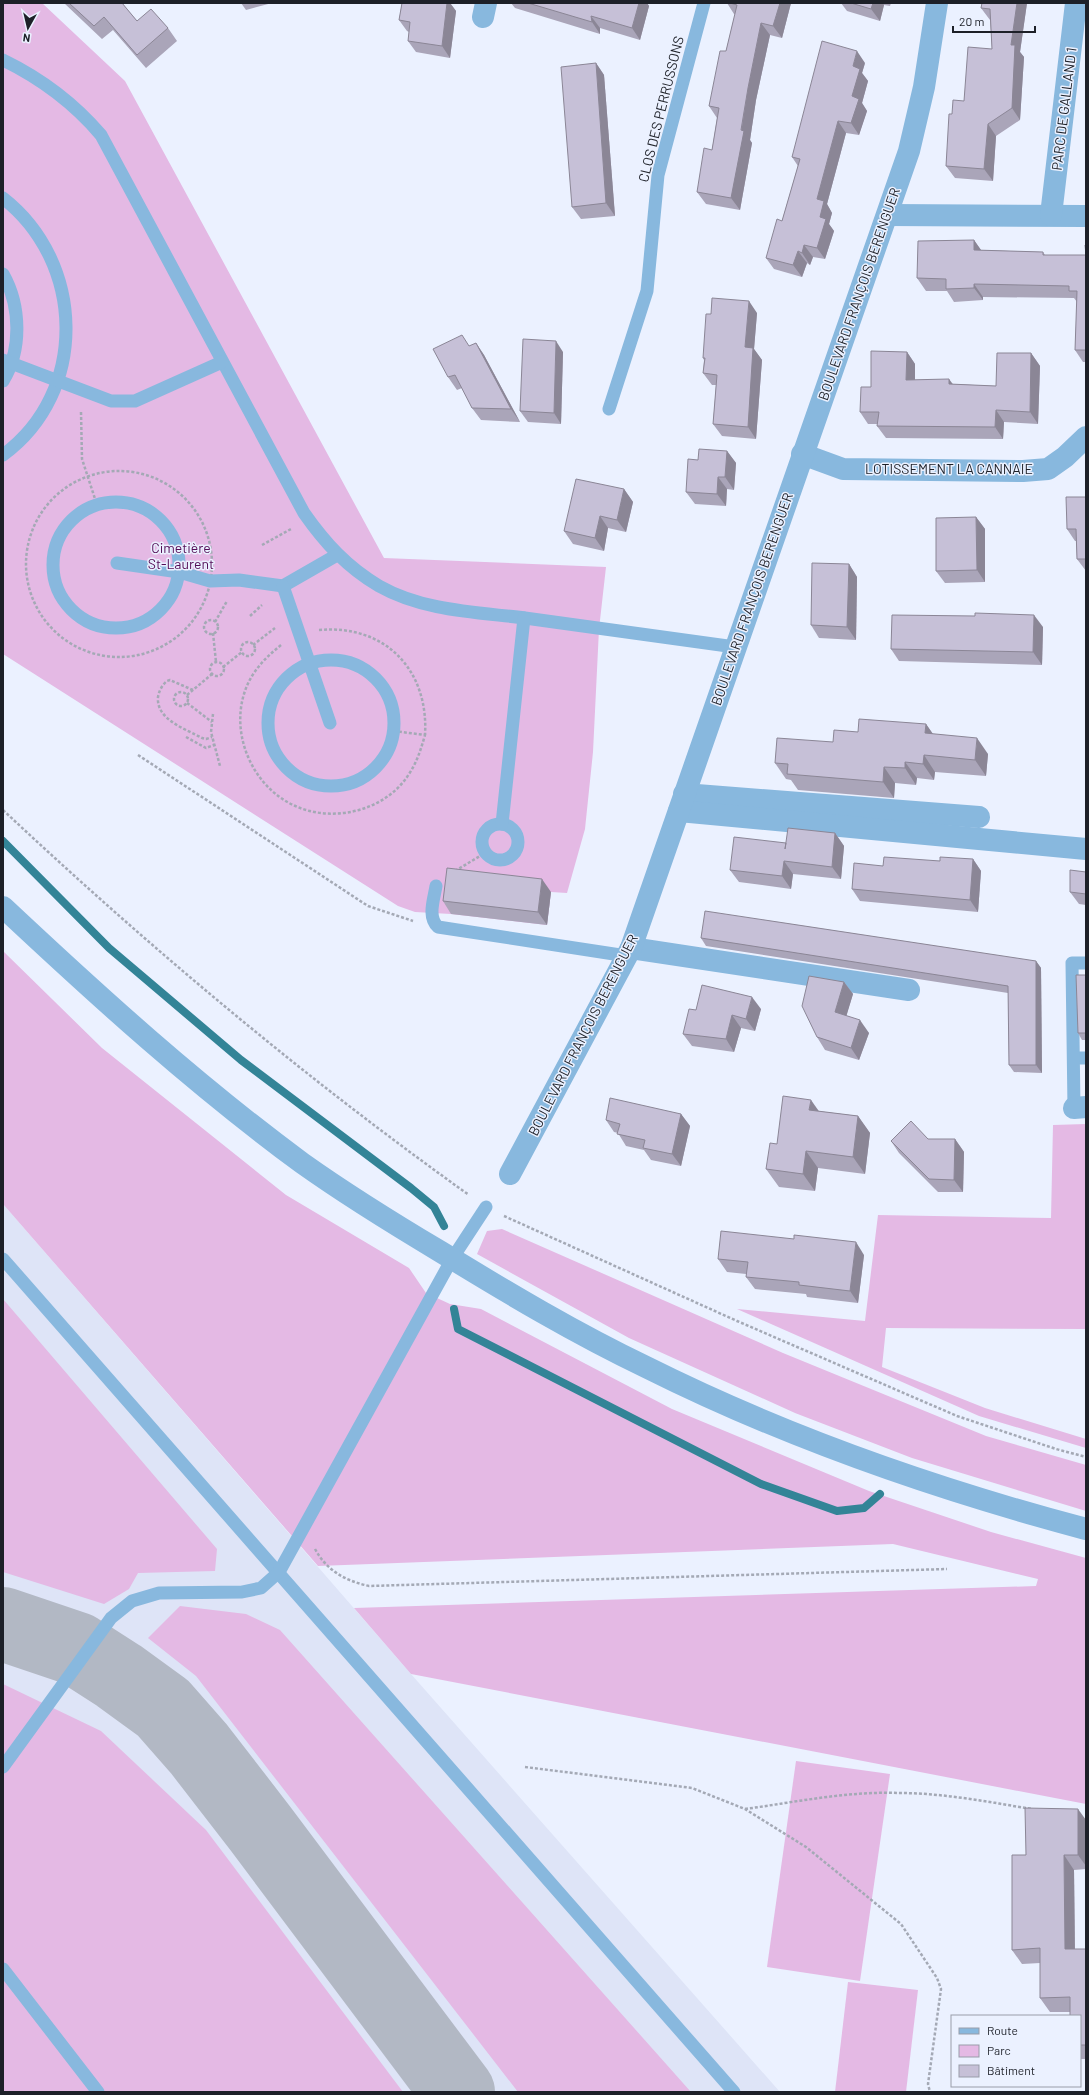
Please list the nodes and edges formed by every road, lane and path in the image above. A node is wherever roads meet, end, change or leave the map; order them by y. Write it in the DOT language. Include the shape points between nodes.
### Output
graph roads {
  1 [pos="704,3"];
  2 [pos="938,3"];
  3 [pos="1076,3"];
  4 [pos="3,60"];
  5 [pos="3,198"];
  6 [pos="888,215"];
  7 [pos="1051,215"];
  8 [pos="1086,216"];
  9 [pos="3,274"];
  10 [pos="7,361"];
  11 [pos="222,362"];
  12 [pos="58,380"];
  13 [pos="3,381"];
  14 [pos="82,389"];
  15 [pos="609,409"];
  16 [pos="1086,437"];
  17 [pos="802,454"];
  18 [pos="3,455"];
  19 [pos="97,505"];
  20 [pos="308,519"];
  21 [pos="262,545"];
  22 [pos="337,555"];
  23 [pos="117,563"];
  24 [pos="179,572"];
  25 [pos="283,586"];
  26 [pos="293,616"];
  27 [pos="524,618"];
  28 [pos="213,633"];
  29 [pos="253,645"];
  30 [pos="735,647"];
  31 [pos="242,652"];
  32 [pos="216,662"];
  33 [pos="309,663"];
  34 [pos="223,666"];
  35 [pos="212,674"];
  36 [pos="193,690"];
  37 [pos="186,695"];
  38 [pos="187,703"];
  39 [pos="214,714"];
  40 [pos="212,722"];
  41 [pos="330,723"];
  42 [pos="186,737"];
  43 [pos="212,737"];
  44 [pos="214,745"];
  45 [pos="138,755"];
  46 [pos="220,766"];
  47 [pos="682,803"];
  48 [pos="979,817"];
  49 [pos="502,824"];
  50 [pos="1086,849"];
  51 [pos="485,853"];
  52 [pos="436,886"];
  53 [pos="3,907"];
  54 [pos="433,922"];
  55 [pos="629,952"];
  56 [pos="1086,963"];
  57 [pos="909,990"];
  58 [pos="1080,1058"];
  59 [pos="1080,1107"];
  60 [pos="510,1174"];
  61 [pos="486,1207"];
  62 [pos="3,1259"];
  63 [pos="452,1259"];
  64 [pos="306,1525"];
  65 [pos="1086,1529"];
  66 [pos="947,1569"];
  67 [pos="279,1572"];
  68 [pos="3,1767"];
  69 [pos="525,1767"];
  70 [pos="745,1809"];
  71 [pos="1033,1809"];
  72 [pos="3,1969"];
  73 [pos="98,2092"];
  74 [pos="734,2092"];
  75 [pos="930,2092"];
  1 -- 15 [label="lane, CLOS DES PERRUSSONS" via="658,175 647,291"];
  2 -- 6 [label="street, BOULEVARD FRANÇOIS BERENGUER" via="924,87 909,151"];
  3 -- 7 [label="street, PARC DE GALLAND 1"];
  4 -- 11 [label="lane" via="32,74 60,93 101,135"];
  5 -- 12 [label="lane" via="36,231 52,258 62,287 66,318 65,349"];
  6 -- 7 [label="street"];
  6 -- 17 [label="street, BOULEVARD FRANÇOIS BERENGUER"];
  7 -- 8 [label="street"];
  9 -- 10 [label="lane" via="13,300 16,321 15,349"];
  10 -- 12 [label="lane"];
  10 -- 13 [label="lane"];
  11 -- 14 [label="lane" via="134,401 111,401"];
  11 -- 20 [label="lane"];
  12 -- 14 [label="lane"];
  12 -- 18 [label="lane" via="31,428"];
  14 -- 19 [label="path" via="82,459"];
  16 -- 17 [label="street, LOTISSEMENT LA CANNAIE" via="1065,458 1048,469 1024,471 843,469"];
  17 -- 30 [label="street, BOULEVARD FRANÇOIS BERENGUER"];
  19 -- 24 [label="lane" via="122,502 142,507 158,518 171,533 178,552"];
  19 -- 24 [label="lane" via="84,510 69,523 58,540 53,559 54,578 61,597 74,612 91,623 110,628 130,627 148,620 163,607 174,591"];
  20 -- 21 [label="path"];
  20 -- 22 [label="lane"];
  22 -- 25 [label="lane"];
  22 -- 27 [label="lane" via="380,586 407,598 431,606"];
  23 -- 24 [label="lane"];
  24 -- 25 [label="lane" via="210,581 239,580"];
  25 -- 26 [label="lane"];
  26 -- 29 [label="path"];
  26 -- 33 [label="lane"];
  27 -- 30 [label="lane"];
  27 -- 49 [label="lane"];
  28 -- 28 [label="path" via="205,629 208,621 213,620 218,625 217,631"];
  28 -- 32 [label="path"];
  29 -- 31 [label="path" via="247,642 243,644"];
  29 -- 31 [label="path" via="252,654 247,656"];
  30 -- 47 [label="street, BOULEVARD FRANÇOIS BERENGUER"];
  31 -- 34 [label="path"];
  32 -- 34 [label="path"];
  32 -- 35 [label="path" via="210,668"];
  33 -- 33 [label="lane" via="293,672 280,685 271,701 267,720 268,732 276,756 293,774 321,786 340,786 358,781 374,770 382,760 393,737 394,717 390,699 375,678 348,662 328,660"];
  33 -- 41 [label="lane"];
  34 -- 35 [label="path" via="220,674"];
  35 -- 36 [label="path"];
  36 -- 37 [label="path"];
  36 -- 43 [label="path" via="167,681 159,693 159,706 162,713 173,723 202,738"];
  37 -- 38 [label="path"];
  37 -- 38 [label="path" via="181,692 175,698 179,706"];
  38 -- 40 [label="path"];
  39 -- 40 [label="path"];
  40 -- 43 [label="path"];
  42 -- 44 [label="path" via="206,748"];
  43 -- 44 [label="path"];
  44 -- 46 [label="path"];
  45 -- 54 [label="path" via="368,906 414,921"];
  47 -- 48 [label="street"];
  47 -- 50 [label="street"];
  47 -- 55 [label="street, BOULEVARD FRANÇOIS BERENGUER"];
  49 -- 51 [label="lane" via="490,826 486,830 482,842"];
  49 -- 51 [label="lane" via="513,828 517,834 517,852 507,860 500,861"];
  51 -- 52 [label="path" via="450,874"];
  52 -- 54 [label="lane"];
  53 -- 63 [label="street" via="102,1000 185,1072 304,1164"];
  54 -- 55 [label="lane" via="438,927"];
  55 -- 57 [label="street"];
  55 -- 60 [label="street, BOULEVARD FRANÇOIS BERENGUER"];
  56 -- 58 [label="lane" via="1072,963"];
  58 -- 59 [label="lane"];
  61 -- 63 [label="lane"];
  62 -- 67 [label="lane"];
  63 -- 64 [label="lane"];
  63 -- 65 [label="street" via="517,1298 647,1368 794,1434 925,1482"];
  64 -- 66 [label="path" via="309,1538 321,1561 338,1575 352,1582 370,1586"];
  64 -- 67 [label="lane"];
  67 -- 68 [label="lane" via="261,1588 242,1592 159,1593 132,1600 112,1618"];
  67 -- 74 [label="lane"];
  69 -- 70 [label="path" via="692,1788"];
  70 -- 71 [label="path" via="827,1797 898,1792"];
  70 -- 75 [label="path" via="806,1847 901,1924 937,1978 941,1989 928,2084"];
  72 -- 73 [label="lane"];
}
